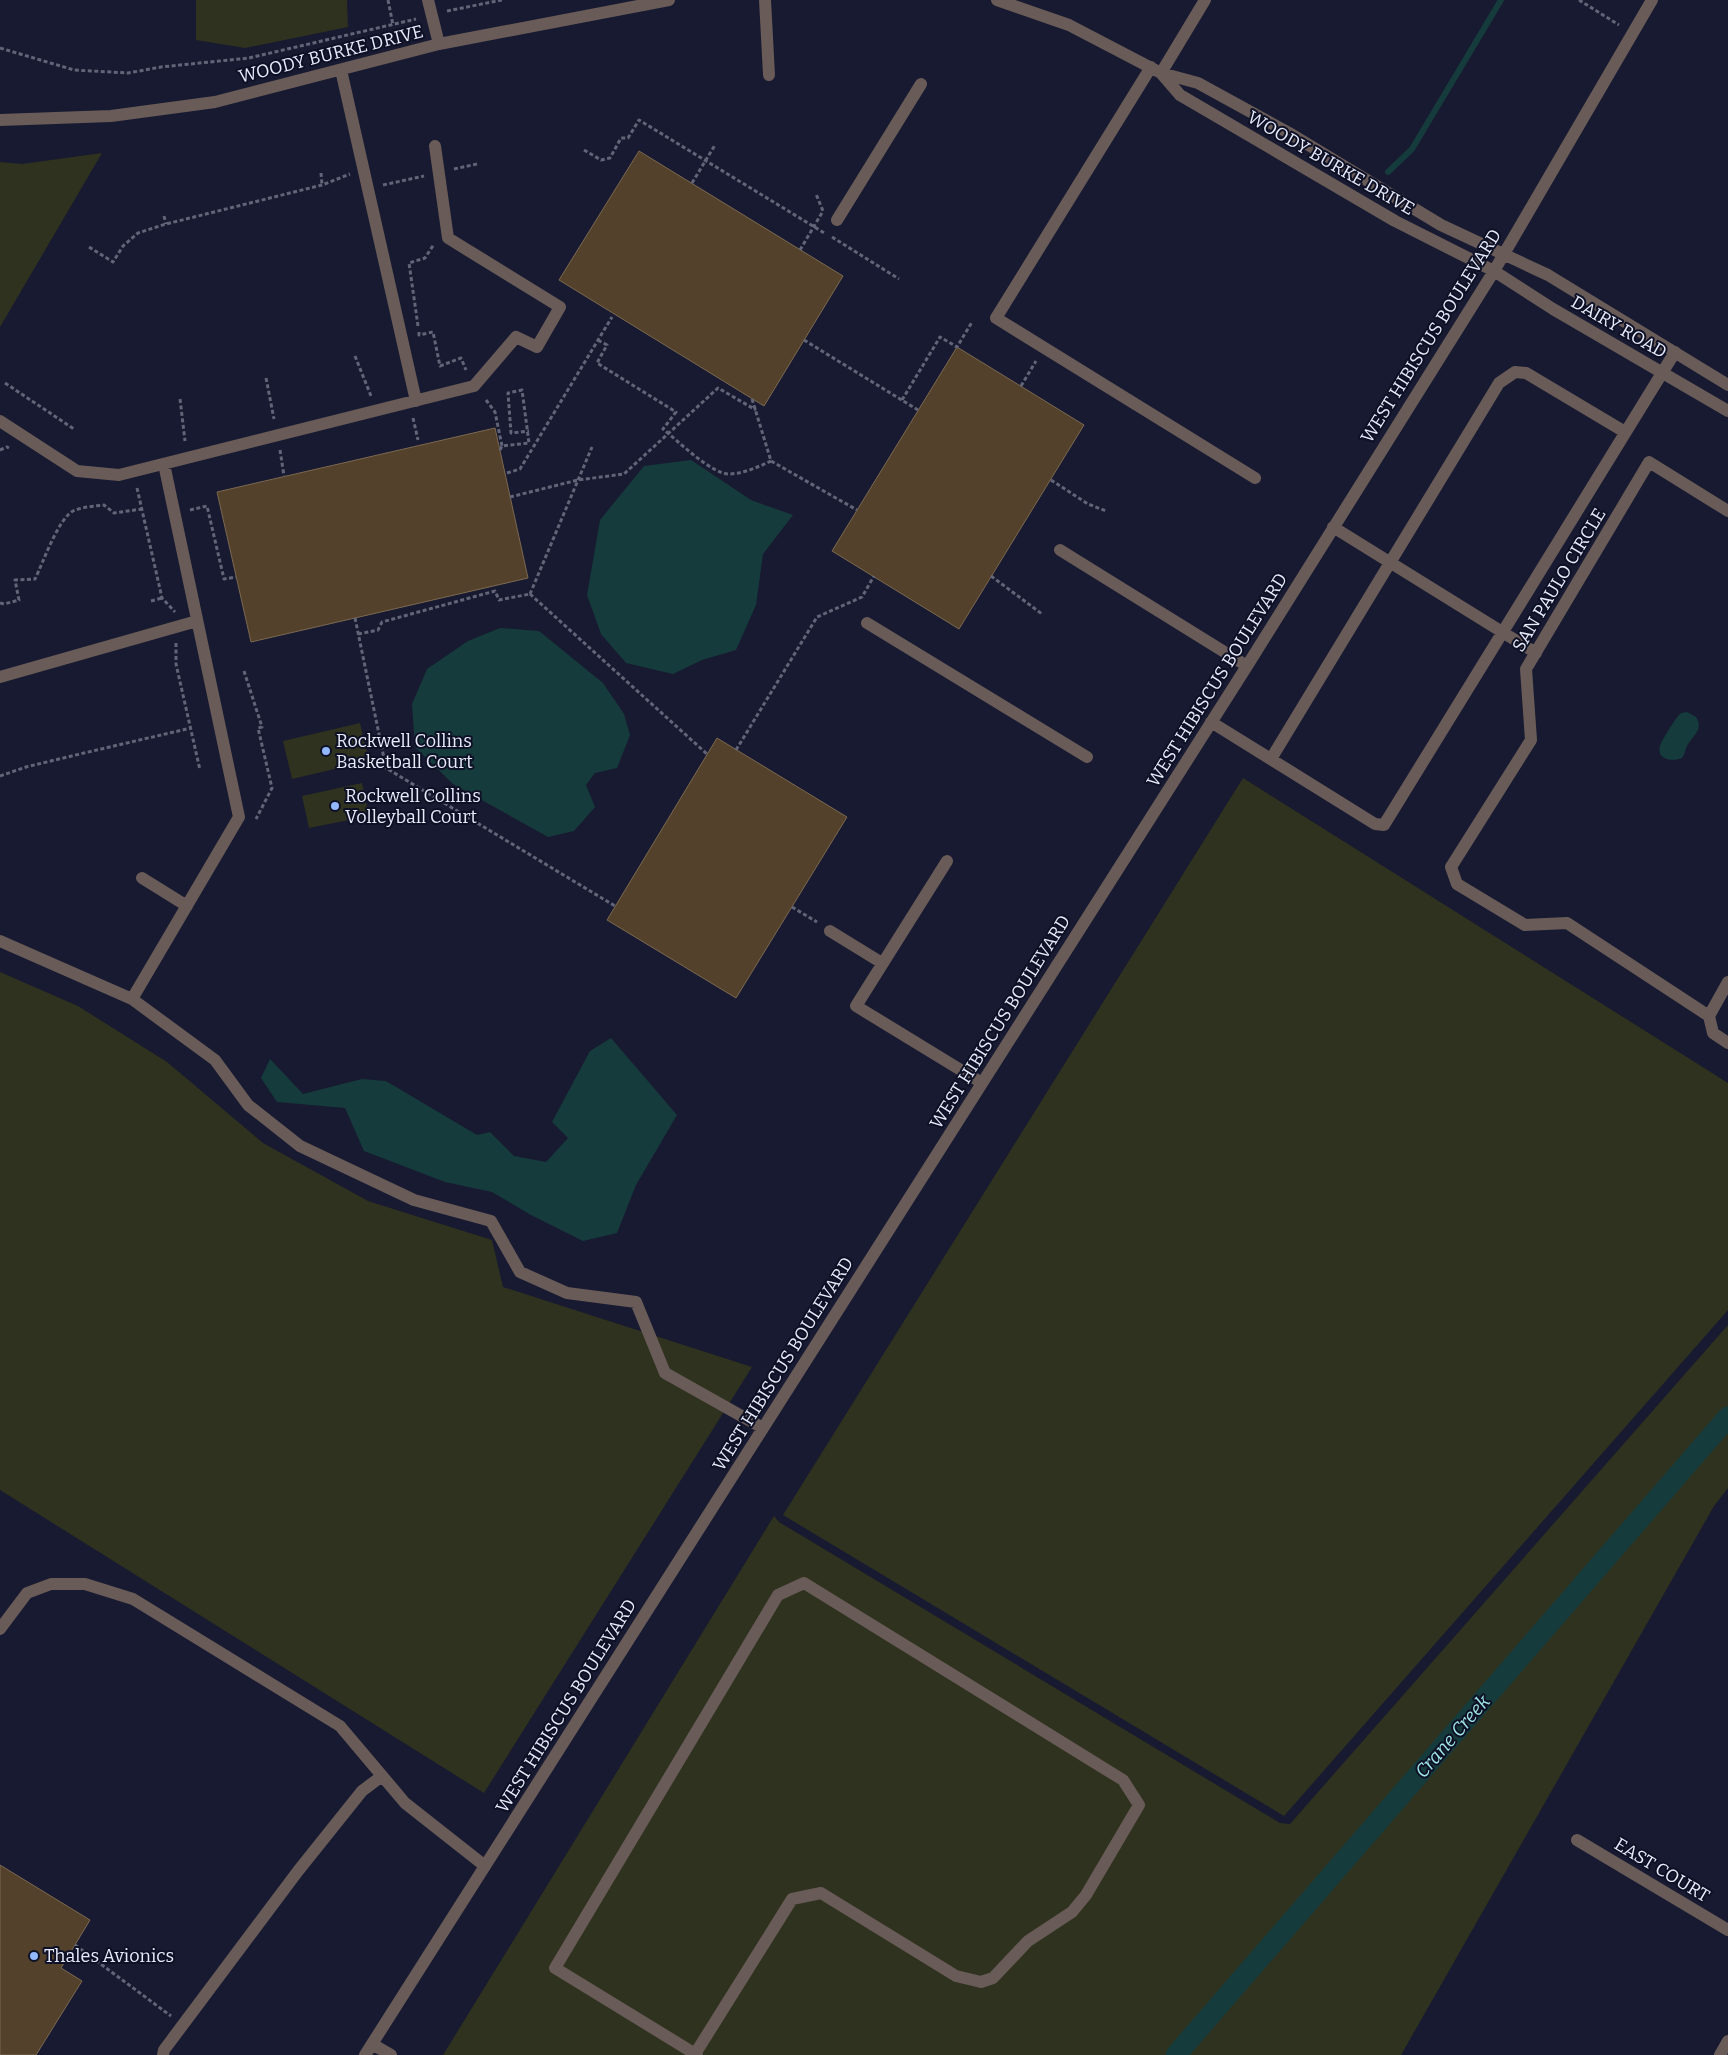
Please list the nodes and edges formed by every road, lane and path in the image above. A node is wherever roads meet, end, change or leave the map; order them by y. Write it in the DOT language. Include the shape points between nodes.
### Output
graph roads {
  1 [pos="388,0"];
  2 [pos="428,0"];
  3 [pos="502,0"];
  4 [pos="669,0"];
  5 [pos="766,0"];
  6 [pos="997,0"];
  7 [pos="1205,0"];
  8 [pos="1579,0"];
  9 [pos="1652,0"];
  10 [pos="431,15"];
  11 [pos="394,25"];
  12 [pos="1633,33"];
  13 [pos="439,44"];
  14 [pos="0,48"];
  15 [pos="341,70"];
  16 [pos="1156,70"];
  17 [pos="769,75"];
  18 [pos="921,84"];
  19 [pos="0,120"];
  20 [pos="715,145"];
  21 [pos="435,146"];
  22 [pos="584,150"];
  23 [pos="706,160"];
  24 [pos="363,169"];
  25 [pos="320,172"];
  26 [pos="692,183"];
  27 [pos="322,185"];
  28 [pos="816,194"];
  29 [pos="164,216"];
  30 [pos="837,220"];
  31 [pos="166,224"];
  32 [pos="814,226"];
  33 [pos="89,247"];
  34 [pos="800,250"];
  35 [pos="1504,253"];
  36 [pos="1494,271"];
  37 [pos="899,278"];
  38 [pos="612,317"];
  39 [pos="972,322"];
  40 [pos="598,340"];
  41 [pos="804,340"];
  42 [pos="1044,348"];
  43 [pos="1675,352"];
  44 [pos="356,356"];
  45 [pos="1661,372"];
  46 [pos="5,383"];
  47 [pos="1728,385"];
  48 [pos="1021,386"];
  49 [pos="180,399"];
  50 [pos="752,399"];
  51 [pos="486,400"];
  52 [pos="902,400"];
  53 [pos="416,401"];
  54 [pos="377,410"];
  55 [pos="756,410"];
  56 [pos="918,410"];
  57 [pos="1728,411"];
  58 [pos="413,418"];
  59 [pos="0,421"];
  60 [pos="74,429"];
  61 [pos="528,431"];
  62 [pos="1625,432"];
  63 [pos="668,434"];
  64 [pos="418,440"];
  65 [pos="592,447"];
  66 [pos="186,458"];
  67 [pos="770,460"];
  68 [pos="164,464"];
  69 [pos="508,473"];
  70 [pos="1256,478"];
  71 [pos="578,480"];
  72 [pos="1050,480"];
  73 [pos="510,497"];
  74 [pos="142,509"];
  75 [pos="857,510"];
  76 [pos="1728,510"];
  77 [pos="1106,511"];
  78 [pos="1333,528"];
  79 [pos="1060,550"];
  80 [pos="1390,563"];
  81 [pos="874,576"];
  82 [pos="991,576"];
  83 [pos="530,594"];
  84 [pos="162,598"];
  85 [pos="151,601"];
  86 [pos="0,602"];
  87 [pos="1042,614"];
  88 [pos="355,618"];
  89 [pos="197,621"];
  90 [pos="867,624"];
  91 [pos="1503,632"];
  92 [pos="358,634"];
  93 [pos="1536,652"];
  94 [pos="1247,666"];
  95 [pos="244,671"];
  96 [pos="0,676"];
  97 [pos="1211,722"];
  98 [pos="191,728"];
  99 [pos="736,750"];
  100 [pos="707,754"];
  101 [pos="1087,757"];
  102 [pos="1271,759"];
  103 [pos="0,776"];
  104 [pos="256,820"];
  105 [pos="948,861"];
  106 [pos="142,878"];
  107 [pos="187,906"];
  108 [pos="615,906"];
  109 [pos="792,907"];
  110 [pos="830,931"];
  111 [pos="0,941"];
  112 [pos="882,962"];
  113 [pos="1728,982"];
  114 [pos="132,999"];
  115 [pos="1709,1016"];
  116 [pos="1728,1043"];
  117 [pos="982,1083"];
  118 [pos="763,1428"];
  119 [pos="0,1630"];
  120 [pos="382,1776"];
  121 [pos="1577,1840"];
  122 [pos="485,1866"];
  123 [pos="1728,1930"];
  124 [pos="75,1944"];
  125 [pos="183,2024"];
  126 [pos="1728,2041"];
  127 [pos="372,2044"];
  128 [pos="696,2054"];
  129 [pos="164,2055"];
  130 [pos="365,2055"];
  131 [pos="391,2055"];
  132 [pos="1720,2055"];
  1 -- 11 [label="path"];
  2 -- 10 [label="street"];
  3 -- 10 [label="path"];
  4 -- 13 [label="street, WOODY BURKE DRIVE"];
  5 -- 17 [label="street"];
  6 -- 16 [label="street, WOODY BURKE DRIVE" via="1069,25"];
  7 -- 16 [label="street"];
  8 -- 12 [label="path"];
  9 -- 12 [label="street, WEST HIBISCUS BOULEVARD"];
  10 -- 11 [label="path"];
  10 -- 13 [label="street"];
  11 -- 14 [label="path" via="249,58 161,67 128,74 74,70"];
  12 -- 35 [label="street, WEST HIBISCUS BOULEVARD"];
  13 -- 15 [label="street, WOODY BURKE DRIVE"];
  15 -- 19 [label="street, WOODY BURKE DRIVE" via="215,102 112,116"];
  15 -- 24 [label="street"];
  16 -- 35 [label="street, WOODY BURKE DRIVE" via="1198,83 1289,133 1441,225"];
  16 -- 36 [label="street, WOODY BURKE DRIVE" via="1180,95 1395,222"];
  16 -- 42 [label="street" via="996,318"];
  18 -- 30 [label="street"];
  20 -- 23 [label="path"];
  21 -- 53 [label="street" via="448,238 560,307 536,347 516,337 474,386"];
  22 -- 23 [label="path" via="601,160 610,158 621,138 628,138 638,120"];
  23 -- 26 [label="path"];
  23 -- 32 [label="path"];
  24 -- 27 [label="path"];
  24 -- 53 [label="street"];
  25 -- 27 [label="path"];
  27 -- 31 [label="path"];
  28 -- 32 [label="path" via="823,211"];
  29 -- 31 [label="path"];
  31 -- 33 [label="path" via="138,233 123,246 113,262"];
  32 -- 34 [label="path"];
  32 -- 37 [label="path"];
  35 -- 36 [label="street, WEST HIBISCUS BOULEVARD"];
  35 -- 43 [label="street, DAIRY ROAD" via="1548,275"];
  36 -- 45 [label="street, DAIRY ROAD"];
  36 -- 78 [label="street, WEST HIBISCUS BOULEVARD"];
  38 -- 40 [label="path"];
  39 -- 52 [label="path" via="957,347 940,337"];
  40 -- 63 [label="path" via="608,345 597,363 676,412 663,429"];
  40 -- 69 [label="path" via="520,469"];
  41 -- 52 [label="path"];
  42 -- 48 [label="path"];
  42 -- 70 [label="street"];
  43 -- 45 [label="street"];
  43 -- 47 [label="street, DAIRY ROAD"];
  44 -- 54 [label="path"];
  45 -- 57 [label="street, DAIRY ROAD"];
  45 -- 62 [label="street"];
  46 -- 60 [label="path"];
  49 -- 66 [label="path"];
  50 -- 55 [label="path"];
  51 -- 61 [label="path" via="495,412 501,448 529,443"];
  52 -- 56 [label="path"];
  53 -- 54 [label="street"];
  54 -- 66 [label="street"];
  55 -- 63 [label="path" via="718,388"];
  55 -- 67 [label="path"];
  58 -- 64 [label="path"];
  59 -- 68 [label="street" via="77,471 119,475"];
  61 -- 61 [label="path" via="511,433 510,392 522,390"];
  62 -- 80 [label="street" via="1526,373 1515,372 1499,383"];
  62 -- 91 [label="street"];
  63 -- 67 [label="path" via="696,458 728,474 749,470"];
  63 -- 71 [label="path" via="624,474"];
  65 -- 71 [label="path"];
  66 -- 68 [label="street"];
  67 -- 75 [label="path"];
  68 -- 89 [label="street"];
  71 -- 73 [label="path"];
  71 -- 83 [label="path"];
  72 -- 77 [label="path" via="1088,504"];
  74 -- 86 [label="path" via="114,513 104,505 73,512 51,543 34,579 15,580 19,600"];
  76 -- 93 [label="street, SAN PAULO CIRCLE" via="1649,462"];
  78 -- 80 [label="street"];
  78 -- 94 [label="street, WEST HIBISCUS BOULEVARD"];
  79 -- 94 [label="street"];
  80 -- 91 [label="street"];
  80 -- 102 [label="street"];
  81 -- 99 [label="path" via="862,597 817,617"];
  82 -- 87 [label="path"];
  83 -- 92 [label="path" via="499,600 495,591 382,622 378,630"];
  83 -- 100 [label="path"];
  84 -- 85 [label="path"];
  88 -- 92 [label="path"];
  89 -- 96 [label="street"];
  89 -- 107 [label="street" via="239,818"];
  90 -- 101 [label="street"];
  91 -- 93 [label="street"];
  91 -- 102 [label="street" via="1384,825 1375,824"];
  92 -- 108 [label="path" via="386,768"];
  93 -- 115 [label="street, SAN PAULO CIRCLE" via="1526,669 1531,740 1451,867 1457,884 1525,925 1567,923"];
  94 -- 97 [label="street, WEST HIBISCUS BOULEVARD"];
  95 -- 104 [label="path" via="262,727 258,728 272,788"];
  97 -- 102 [label="street"];
  97 -- 117 [label="street, WEST HIBISCUS BOULEVARD"];
  98 -- 103 [label="path" via="45,762"];
  105 -- 112 [label="street"];
  106 -- 107 [label="street"];
  107 -- 114 [label="street"];
  109 -- 110 [label="path"];
  110 -- 112 [label="street"];
  111 -- 114 [label="street"];
  112 -- 117 [label="street" via="856,1006"];
  113 -- 115 [label="street"];
  114 -- 118 [label="street" via="215,1060 248,1105 300,1146 414,1200 491,1221 520,1272 567,1293 636,1302 665,1373"];
  115 -- 116 [label="street" via="1712,1033"];
  117 -- 118 [label="street, WEST HIBISCUS BOULEVARD"];
  118 -- 122 [label="street, WEST HIBISCUS BOULEVARD"];
  119 -- 120 [label="street" via="27,1593 51,1584 85,1584 133,1599 340,1726"];
  120 -- 122 [label="street" via="405,1803"];
  120 -- 125 [label="street" via="356,1798"];
  121 -- 123 [label="street, EAST COURT"];
  122 -- 127 [label="street, WEST HIBISCUS BOULEVARD"];
  124 -- 125 [label="path"];
  125 -- 129 [label="street" via="164,2050"];
  126 -- 132 [label="street"];
  127 -- 130 [label="street, WEST HIBISCUS BOULEVARD"];
  127 -- 131 [label="street"];
  128 -- 128 [label="street" via="555,1968 778,1596 804,1583 1123,1780 1139,1805 1086,1895 1072,1912 1028,1941 993,1978 981,1982 956,1976 821,1893 792,1899"];
}
